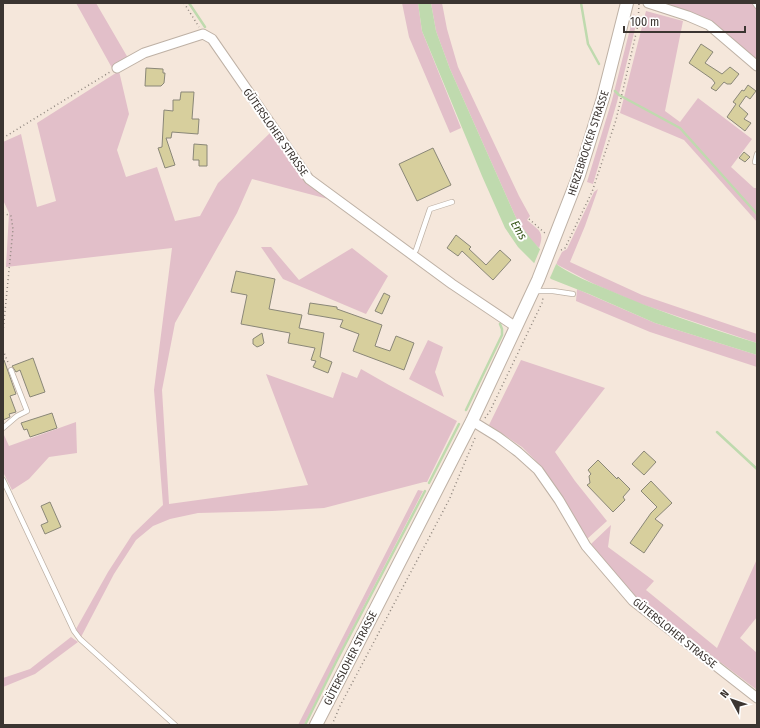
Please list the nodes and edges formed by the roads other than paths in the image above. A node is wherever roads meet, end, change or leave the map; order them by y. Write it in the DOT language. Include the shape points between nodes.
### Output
graph roads {
  1 [pos="627,3"];
  2 [pos="648,3"];
  3 [pos="755,3"];
  4 [pos="757,6"];
  5 [pos="757,66"];
  6 [pos="117,68"];
  7 [pos="757,154"];
  8 [pos="757,162"];
  9 [pos="452,202"];
  10 [pos="413,254"];
  11 [pos="538,280"];
  12 [pos="538,292"];
  13 [pos="573,294"];
  14 [pos="516,327"];
  15 [pos="11,370"];
  16 [pos="476,424"];
  17 [pos="3,428"];
  18 [pos="3,480"];
  19 [pos="755,694"];
  20 [pos="175,725"];
  21 [pos="316,725"];
  1 -- 11 [label="main road, HERZEBROCKER STRASSE" via="603,98 579,175 561,222 555,247"];
  2 -- 5 [label="street" via="709,25"];
  3 -- 4 [label="lane"];
  6 -- 10 [label="street, GÜTERSLOHER STRASSE" via="144,53 203,34 212,39 309,179"];
  7 -- 8 [label="lane"];
  9 -- 10 [label="lane" via="430,209"];
  10 -- 14 [label="street, GÜTERSLOHER STRASSE"];
  11 -- 12 [label="main road, GÜTERSLOHER STRASSE"];
  12 -- 13 [label="lane"];
  12 -- 14 [label="main road, GÜTERSLOHER STRASSE"];
  14 -- 16 [label="main road, GÜTERSLOHER STRASSE"];
  15 -- 17 [label="lane" via="27,412 17,416"];
  16 -- 19 [label="street, GÜTERSLOHER STRASSE" via="518,452 538,470 586,546 633,601"];
  16 -- 21 [label="main road, GÜTERSLOHER STRASSE"];
  18 -- 20 [label="lane" via="74,631"];
}
